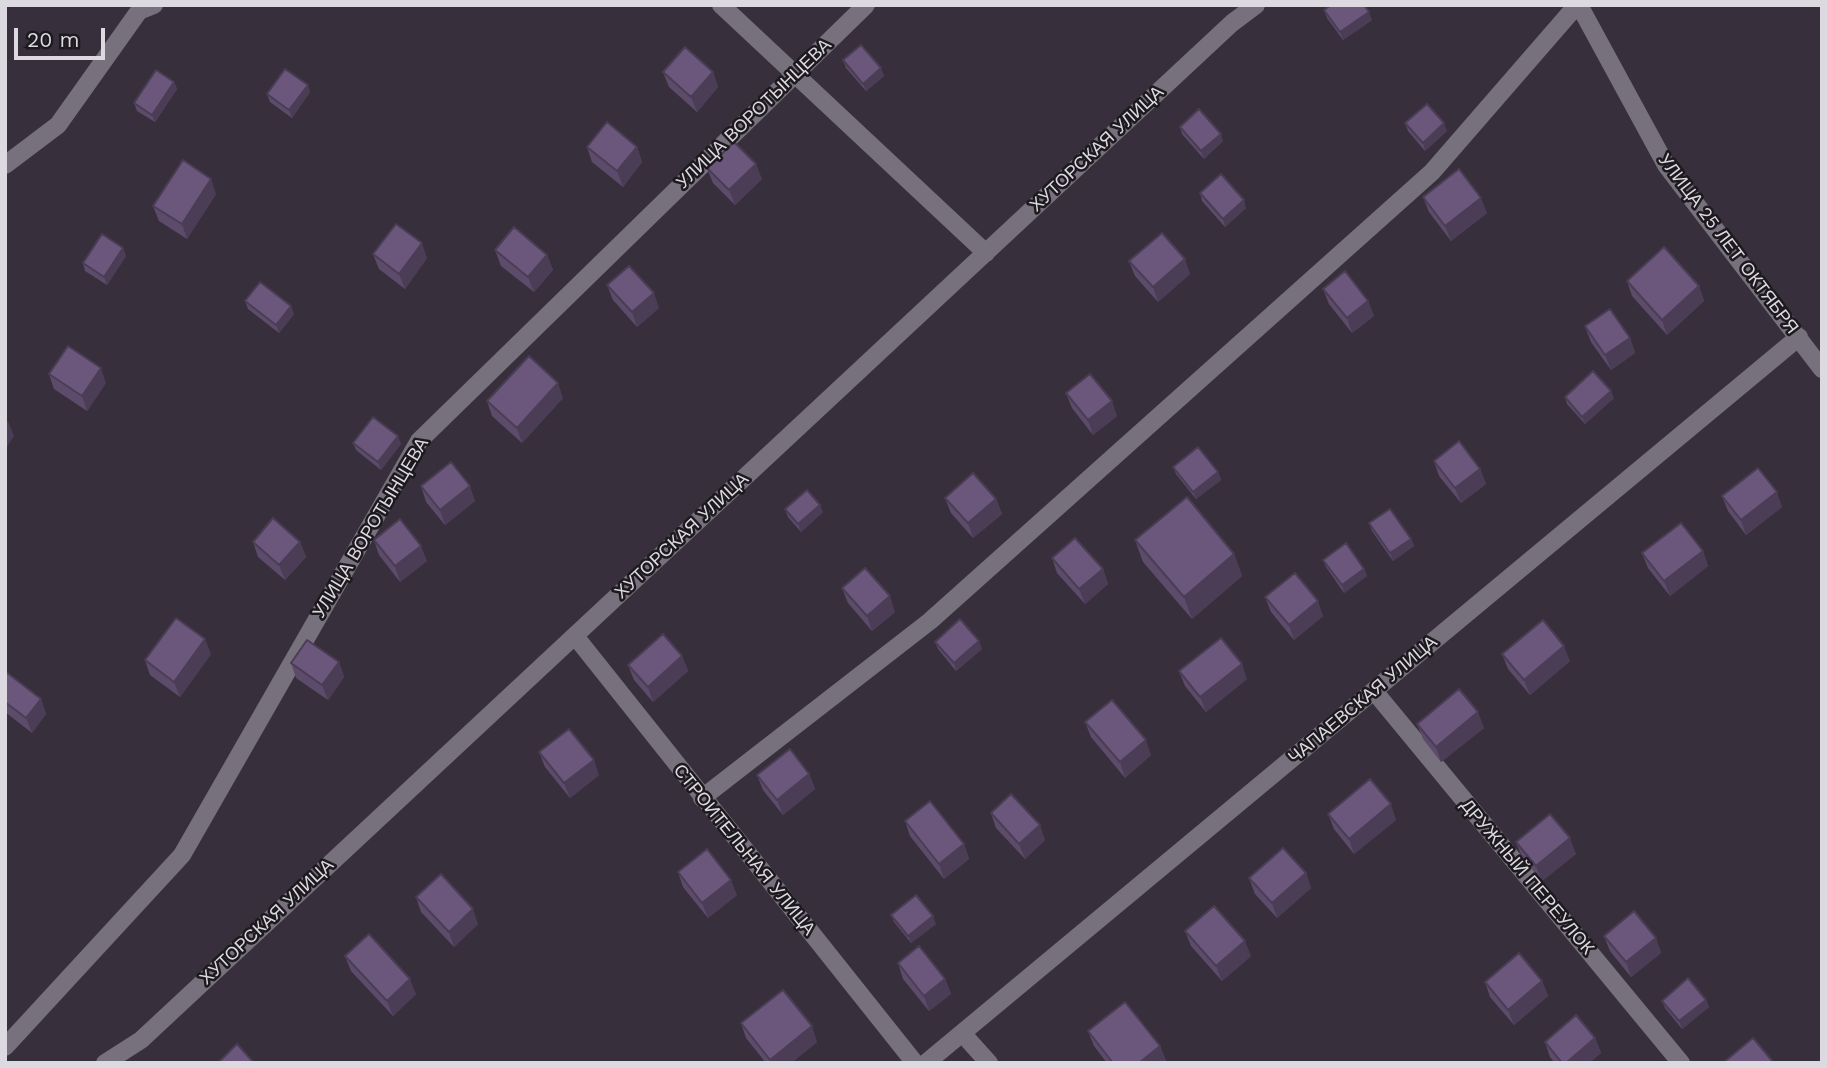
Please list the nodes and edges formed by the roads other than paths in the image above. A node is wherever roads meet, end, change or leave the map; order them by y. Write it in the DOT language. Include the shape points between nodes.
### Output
graph roads {
  1 [pos="154,5"];
  2 [pos="721,5"];
  3 [pos="866,5"];
  4 [pos="1256,5"];
  5 [pos="1578,5"];
  6 [pos="795,74"];
  7 [pos="5,166"];
  8 [pos="986,253"];
  9 [pos="1799,337"];
  10 [pos="1822,369"];
  11 [pos="575,636"];
  12 [pos="1374,691"];
  13 [pos="702,797"];
  14 [pos="962,1033"];
  15 [pos="5,1047"];
  16 [pos="105,1063"];
  17 [pos="915,1063"];
  18 [pos="926,1063"];
  19 [pos="989,1063"];
  20 [pos="1681,1063"];
  1 -- 7 [label="street" via="139,12 58,125"];
  2 -- 6 [label="street"];
  3 -- 6 [label="street, УЛИЦА ВОРОТЫНЦЕВА"];
  4 -- 8 [label="street, ХУТОРСКАЯ УЛИЦА"];
  5 -- 9 [label="street, УЛИЦА 25 ЛЕТ ОКТЯБРЯ" via="1666,165"];
  5 -- 13 [label="street" via="1432,172 930,621"];
  6 -- 8 [label="street"];
  6 -- 15 [label="street, УЛИЦА ВОРОТЫНЦЕВА" via="419,441 182,855"];
  8 -- 11 [label="street, ХУТОРСКАЯ УЛИЦА"];
  9 -- 10 [label="street, УЛИЦА 25 ЛЕТ ОКТЯБРЯ"];
  9 -- 12 [label="street, ЧАПАЕВСКАЯ УЛИЦА"];
  11 -- 13 [label="street, СТРОИТЕЛЬНАЯ УЛИЦА"];
  11 -- 16 [label="street, ХУТОРСКАЯ УЛИЦА" via="141,1040"];
  12 -- 14 [label="street, ЧАПАЕВСКАЯ УЛИЦА"];
  12 -- 20 [label="street, ДРУЖНЫЙ ПЕРЕУЛОК"];
  13 -- 17 [label="street, СТРОИТЕЛЬНАЯ УЛИЦА"];
  14 -- 18 [label="street, ЧАПАЕВСКАЯ УЛИЦА"];
  14 -- 19 [label="street"];
}
